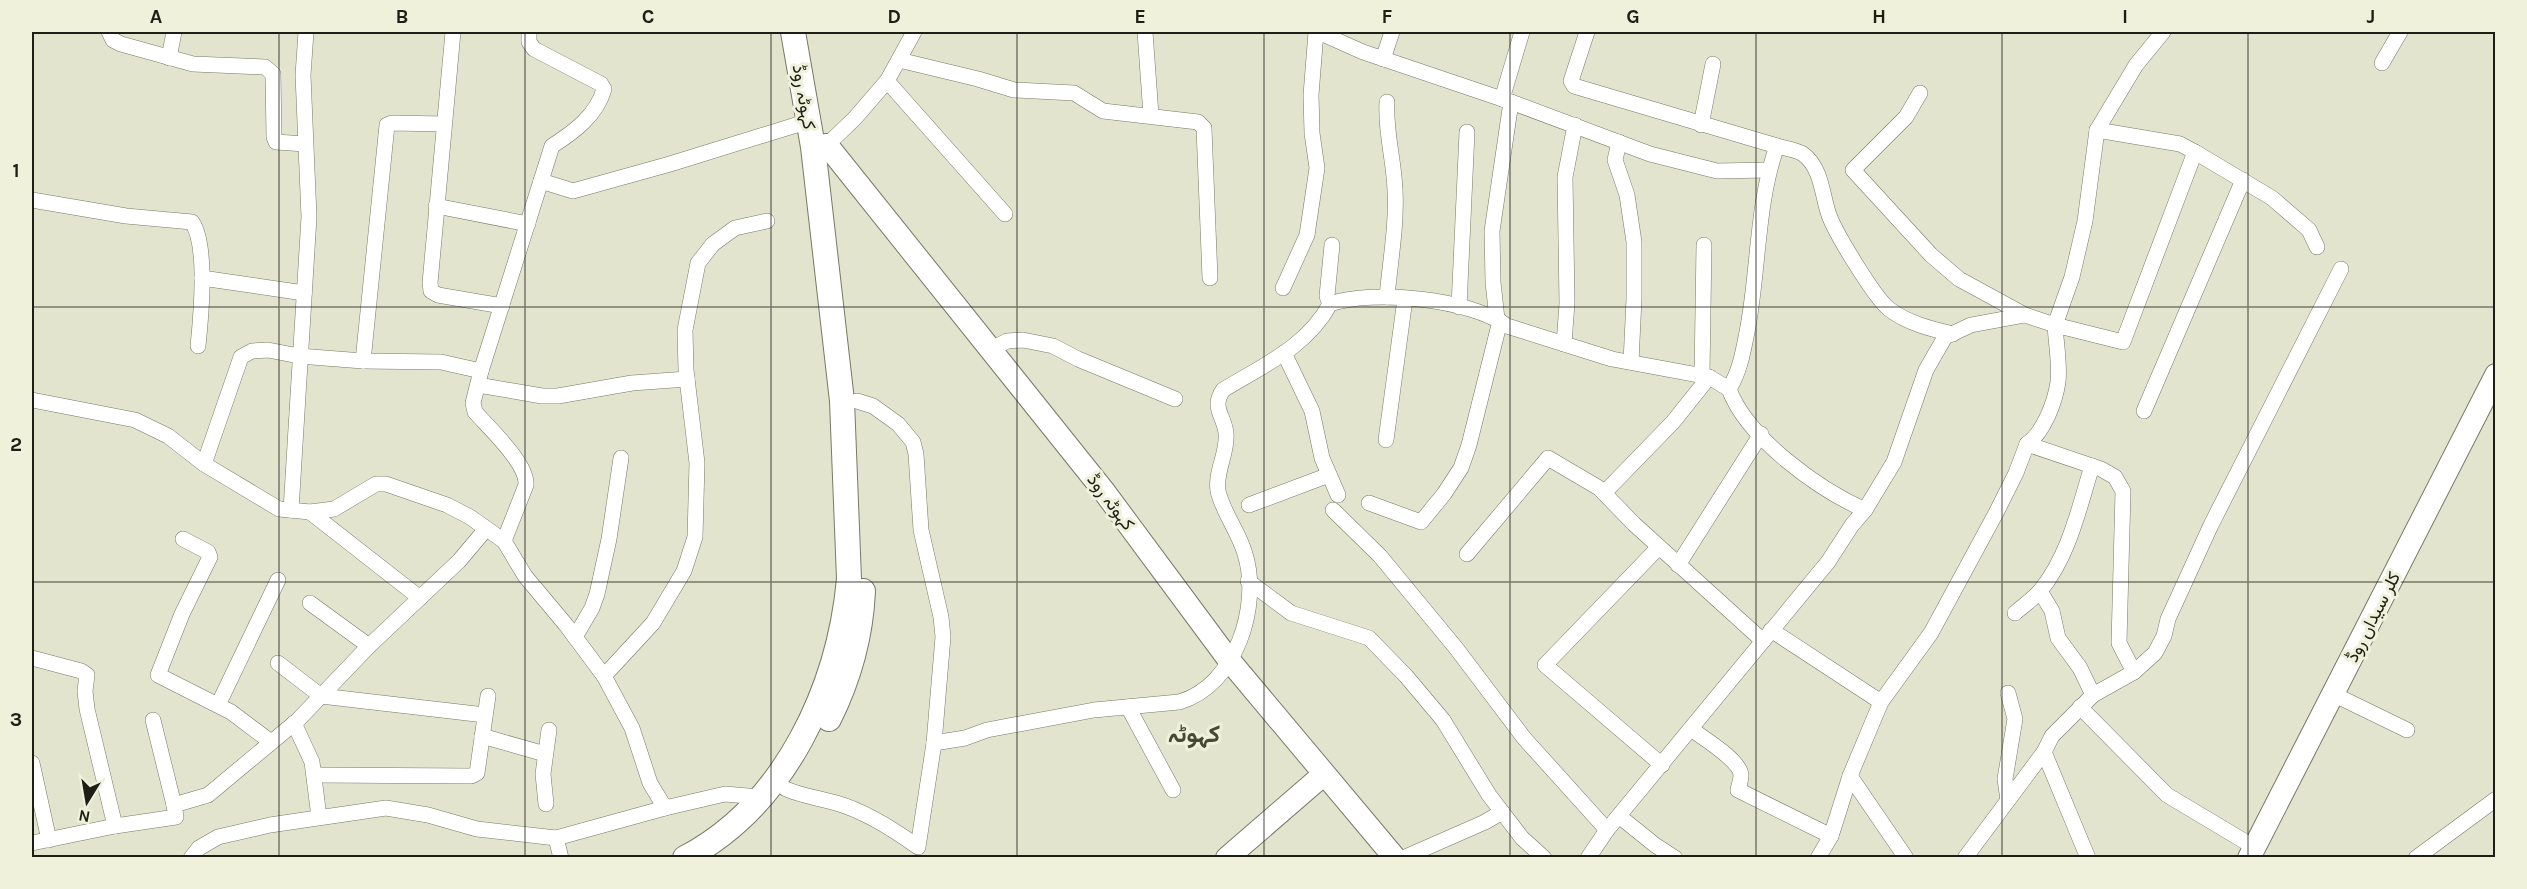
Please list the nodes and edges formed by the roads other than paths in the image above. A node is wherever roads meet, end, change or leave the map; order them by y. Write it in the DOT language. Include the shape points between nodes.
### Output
graph roads {
  1 [pos="109,32"];
  2 [pos="174,32"];
  3 [pos="306,32"];
  4 [pos="453,32"];
  5 [pos="529,32"];
  6 [pos="793,32"];
  7 [pos="808,32"];
  8 [pos="914,32"];
  9 [pos="1145,32"];
  10 [pos="1317,32"];
  11 [pos="1392,32"];
  12 [pos="1522,32"];
  13 [pos="1587,32"];
  14 [pos="2163,32"];
  15 [pos="2400,32"];
  16 [pos="169,58"];
  17 [pos="1383,59"];
  18 [pos="899,60"];
  19 [pos="2382,63"];
  20 [pos="1713,64"];
  21 [pos="887,81"];
  22 [pos="1920,93"];
  23 [pos="1506,101"];
  24 [pos="1387,102"];
  25 [pos="1151,115"];
  26 [pos="809,121"];
  27 [pos="444,124"];
  28 [pos="1575,125"];
  29 [pos="1701,125"];
  30 [pos="2097,130"];
  31 [pos="1467,132"];
  32 [pos="1619,142"];
  33 [pos="305,144"];
  34 [pos="820,146"];
  35 [pos="1777,146"];
  36 [pos="2195,152"];
  37 [pos="1768,170"];
  38 [pos="2243,180"];
  39 [pos="541,181"];
  40 [pos="32,200"];
  41 [pos="436,206"];
  42 [pos="1005,214"];
  43 [pos="766,221"];
  44 [pos="528,224"];
  45 [pos="1704,244"];
  46 [pos="1332,245"];
  47 [pos="2317,247"];
  48 [pos="2340,269"];
  49 [pos="202,278"];
  50 [pos="1210,278"];
  51 [pos="1283,288"];
  52 [pos="304,292"];
  53 [pos="1387,297"];
  54 [pos="1405,299"];
  55 [pos="1330,304"];
  56 [pos="502,306"];
  57 [pos="1459,307"];
  58 [pos="2025,315"];
  59 [pos="1499,320"];
  60 [pos="2055,325"];
  61 [pos="1953,334"];
  62 [pos="1564,344"];
  63 [pos="198,346"];
  64 [pos="990,350"];
  65 [pos="1284,353"];
  66 [pos="299,356"];
  67 [pos="363,362"];
  68 [pos="1631,362"];
  69 [pos="2496,375"];
  70 [pos="1705,376"];
  71 [pos="479,378"];
  72 [pos="687,379"];
  73 [pos="1729,389"];
  74 [pos="1175,399"];
  75 [pos="32,400"];
  76 [pos="857,401"];
  77 [pos="2144,411"];
  78 [pos="1761,434"];
  79 [pos="1386,440"];
  80 [pos="2027,444"];
  81 [pos="621,458"];
  82 [pos="204,465"];
  83 [pos="2092,466"];
  84 [pos="1329,475"];
  85 [pos="1604,493"];
  86 [pos="1338,495"];
  87 [pos="1369,503"];
  88 [pos="1249,505"];
  89 [pos="291,510"];
  90 [pos="1333,510"];
  91 [pos="1865,510"];
  92 [pos="310,512"];
  93 [pos="486,529"];
  94 [pos="183,539"];
  95 [pos="504,541"];
  96 [pos="1659,547"];
  97 [pos="1467,555"];
  98 [pos="1678,565"];
  99 [pos="278,580"];
  100 [pos="1248,581"];
  101 [pos="2040,591"];
  102 [pos="420,598"];
  103 [pos="310,603"];
  104 [pos="2015,613"];
  105 [pos="1767,636"];
  106 [pos="575,637"];
  107 [pos="369,646"];
  108 [pos="32,658"];
  109 [pos="1229,660"];
  110 [pos="278,663"];
  111 [pos="2134,672"];
  112 [pos="604,676"];
  113 [pos="2008,693"];
  114 [pos="2333,694"];
  115 [pos="2093,695"];
  116 [pos="321,696"];
  117 [pos="488,696"];
  118 [pos="1881,702"];
  119 [pos="218,705"];
  120 [pos="1128,707"];
  121 [pos="2080,707"];
  122 [pos="485,715"];
  123 [pos="153,720"];
  124 [pos="294,723"];
  125 [pos="1691,729"];
  126 [pos="549,730"];
  127 [pos="2407,730"];
  128 [pos="482,736"];
  129 [pos="271,742"];
  130 [pos="934,743"];
  131 [pos="2044,752"];
  132 [pos="545,754"];
  133 [pos="32,764"];
  134 [pos="1662,765"];
  135 [pos="315,775"];
  136 [pos="1323,775"];
  137 [pos="1850,776"];
  138 [pos="786,789"];
  139 [pos="1173,790"];
  140 [pos="759,797"];
  141 [pos="2496,799"];
  142 [pos="2008,800"];
  143 [pos="174,804"];
  144 [pos="546,804"];
  145 [pos="664,808"];
  146 [pos="1502,812"];
  147 [pos="1619,816"];
  148 [pos="319,817"];
  149 [pos="115,826"];
  150 [pos="1607,830"];
  151 [pos="1831,836"];
  152 [pos="556,838"];
  153 [pos="49,840"];
  154 [pos="32,843"];
  155 [pos="918,852"];
  156 [pos="2251,852"];
  157 [pos="191,858"];
  158 [pos="561,858"];
  159 [pos="685,858"];
  160 [pos="714,858"];
  161 [pos="1227,858"];
  162 [pos="1395,858"];
  163 [pos="1403,858"];
  164 [pos="1544,858"];
  165 [pos="1588,858"];
  166 [pos="1675,858"];
  167 [pos="1818,858"];
  168 [pos="1906,858"];
  169 [pos="1965,858"];
  170 [pos="2088,858"];
  171 [pos="2416,858"];
  1 -- 16 [label="street" via="121,44"];
  2 -- 16 [label="street"];
  3 -- 33 [label="street"];
  4 -- 27 [label="street"];
  5 -- 39 [label="street" via="534,49 604,89 578,129 552,146"];
  6 -- 26 [label="main road, کہوٹہ روڈ"];
  7 -- 34 [label="main road, کہوٹہ روڈ"];
  8 -- 18 [label="street"];
  9 -- 25 [label="street"];
  10 -- 17 [label="street"];
  10 -- 51 [label="street" via="1311,94 1317,168 1307,235"];
  11 -- 17 [label="street"];
  12 -- 23 [label="street"];
  13 -- 29 [label="street" via="1571,81 1574,86"];
  14 -- 30 [label="street" via="2136,65"];
  15 -- 19 [label="street"];
  16 -- 33 [label="street" via="193,64 270,69 276,142"];
  17 -- 23 [label="street"];
  18 -- 21 [label="street"];
  18 -- 25 [label="street" via="1004,88 1074,93 1104,111"];
  20 -- 29 [label="street"];
  21 -- 34 [label="street" via="855,118"];
  21 -- 42 [label="street"];
  22 -- 58 [label="street" via="1906,117 1853,170 1931,255 1959,279"];
  23 -- 28 [label="street"];
  23 -- 59 [label="street" via="1492,231 1493,282"];
  24 -- 53 [label="street" via="1395,194"];
  25 -- 50 [label="street" via="1198,122 1204,128"];
  26 -- 34 [label="main road, کہوٹہ روڈ"];
  26 -- 39 [label="street" via="573,191"];
  27 -- 41 [label="street"];
  27 -- 67 [label="street" via="387,125"];
  28 -- 32 [label="street"];
  28 -- 62 [label="street" via="1565,177"];
  29 -- 35 [label="street"];
  30 -- 36 [label="street" via="2180,144"];
  30 -- 60 [label="street" via="2085,221 2072,278"];
  31 -- 57 [label="street"];
  32 -- 37 [label="street" via="1717,171"];
  32 -- 68 [label="street" via="1615,160 1627,195 1634,242"];
  33 -- 52 [label="street" via="309,218"];
  34 -- 64 [label="main road, کہوٹہ روڈ"];
  34 -- 76 [label="main road"];
  34 -- 140 [label="main road" via="842,401 849,579 841,631 817,708 794,751"];
  35 -- 37 [label="street"];
  35 -- 61 [label="street" via="1803,154 1819,173 1830,218 1887,308 1911,321"];
  36 -- 38 [label="street"];
  36 -- 60 [label="street" via="2123,342"];
  37 -- 73 [label="street" via="1751,310 1738,374"];
  38 -- 47 [label="street" via="2272,198 2309,230"];
  38 -- 77 [label="street"];
  39 -- 44 [label="street"];
  40 -- 49 [label="street" via="126,216 192,222 198,234"];
  41 -- 44 [label="street"];
  41 -- 56 [label="street" via="431,291"];
  43 -- 72 [label="street" via="724,234 698,263 685,330"];
  44 -- 56 [label="street"];
  45 -- 70 [label="street"];
  46 -- 55 [label="street"];
  48 -- 111 [label="street" via="2211,525 2164,636 2155,653"];
  49 -- 52 [label="street"];
  49 -- 63 [label="street"];
  52 -- 66 [label="street"];
  53 -- 54 [label="street"];
  53 -- 55 [label="street"];
  54 -- 57 [label="street"];
  54 -- 79 [label="street"];
  55 -- 65 [label="street" via="1308,334"];
  56 -- 71 [label="street"];
  57 -- 59 [label="street"];
  58 -- 60 [label="street"];
  58 -- 61 [label="street" via="1971,325"];
  59 -- 62 [label="street"];
  59 -- 87 [label="street" via="1469,445 1461,468 1444,495 1421,522"];
  60 -- 80 [label="street" via="2058,382 2037,437"];
  61 -- 91 [label="street" via="1945,337 1926,370 1894,462"];
  62 -- 68 [label="street"];
  64 -- 74 [label="street" via="1007,341 1053,346"];
  64 -- 109 [label="main road, کہوٹہ روڈ" via="1104,490"];
  65 -- 84 [label="street" via="1312,411"];
  65 -- 100 [label="street" via="1223,390 1217,399 1227,444 1219,494 1245,554"];
  66 -- 67 [label="street"];
  66 -- 82 [label="street" via="268,350 252,351 241,357"];
  66 -- 89 [label="street"];
  67 -- 71 [label="street" via="441,362"];
  68 -- 70 [label="street"];
  69 -- 114 [label="main road, کلر سیداں روڈ"];
  70 -- 73 [label="street"];
  70 -- 85 [label="street" via="1673,422"];
  71 -- 72 [label="street" via="542,396"];
  71 -- 95 [label="street" via="473,403 475,412 527,478"];
  72 -- 112 [label="street" via="697,463 695,537 684,572 653,622"];
  73 -- 78 [label="street" via="1733,400"];
  75 -- 82 [label="street" via="135,420 168,436"];
  76 -- 130 [label="street" via="873,406 898,424 913,441 916,454 921,530 943,637"];
  76 -- 138 [label="main road" via="863,580 858,634 850,670 832,712"];
  78 -- 91 [label="street" via="1799,471"];
  78 -- 98 [label="street"];
  80 -- 83 [label="street"];
  80 -- 118 [label="street" via="2001,503 1931,633"];
  81 -- 106 [label="street" via="597,594"];
  82 -- 89 [label="street" via="279,509"];
  83 -- 101 [label="street" via="2071,535"];
  83 -- 111 [label="street" via="2115,477 2123,491 2119,643"];
  84 -- 86 [label="street"];
  84 -- 88 [label="street"];
  85 -- 96 [label="street"];
  85 -- 97 [label="street" via="1548,458"];
  89 -- 92 [label="street"];
  90 -- 150 [label="street" via="1380,556 1524,738"];
  91 -- 105 [label="street"];
  92 -- 93 [label="street" via="334,509 376,484 386,484 447,505"];
  92 -- 102 [label="street"];
  93 -- 95 [label="street"];
  93 -- 102 [label="street"];
  94 -- 119 [label="street" via="208,552 210,557 158,675"];
  95 -- 106 [label="street" via="525,576"];
  96 -- 98 [label="street"];
  96 -- 134 [label="street" via="1545,665"];
  98 -- 105 [label="street"];
  99 -- 119 [label="street"];
  100 -- 109 [label="street" via="1251,592 1245,624 1239,645"];
  100 -- 146 [label="street" via="1291,613 1369,638 1443,720"];
  101 -- 104 [label="street"];
  101 -- 115 [label="street" via="2052,611 2058,638 2080,668"];
  102 -- 107 [label="street"];
  103 -- 107 [label="street"];
  105 -- 118 [label="street"];
  105 -- 125 [label="street"];
  106 -- 112 [label="street"];
  107 -- 116 [label="street"];
  108 -- 149 [label="street" via="87,675 87,709"];
  109 -- 120 [label="street" via="1219,677 1191,699"];
  109 -- 136 [label="main road, کہوٹہ روڈ"];
  110 -- 116 [label="street"];
  111 -- 115 [label="street"];
  112 -- 145 [label="street" via="632,729 650,783"];
  113 -- 142 [label="street" via="2015,719 2005,779"];
  114 -- 127 [label="street"];
  114 -- 156 [label="main road, کلر سیداں روڈ"];
  115 -- 121 [label="street"];
  116 -- 122 [label="street"];
  116 -- 124 [label="street"];
  117 -- 122 [label="street"];
  118 -- 137 [label="street"];
  119 -- 129 [label="street"];
  120 -- 130 [label="street" via="1094,710"];
  120 -- 139 [label="street"];
  121 -- 131 [label="street" via="2052,736"];
  121 -- 156 [label="street" via="2167,795"];
  122 -- 128 [label="street"];
  123 -- 143 [label="street"];
  124 -- 129 [label="street"];
  124 -- 135 [label="street"];
  125 -- 134 [label="street"];
  125 -- 151 [label="street" via="1733,760 1741,774 1738,790"];
  126 -- 132 [label="street"];
  128 -- 132 [label="street"];
  128 -- 135 [label="street" via="477,773 471,776"];
  129 -- 143 [label="street" via="208,795"];
  130 -- 155 [label="street"];
  131 -- 142 [label="street"];
  131 -- 170 [label="street"];
  132 -- 144 [label="street"];
  133 -- 153 [label="street"];
  134 -- 147 [label="street"];
  135 -- 148 [label="street"];
  136 -- 161 [label="main road"];
  136 -- 162 [label="main road, کہوٹہ روڈ"];
  137 -- 151 [label="street"];
  137 -- 168 [label="street"];
  138 -- 155 [label="street" via="865,815"];
  138 -- 160 [label="main road" via="754,825"];
  140 -- 145 [label="street" via="725,794"];
  140 -- 159 [label="main road" via="723,832"];
  141 -- 171 [label="street"];
  142 -- 169 [label="street"];
  143 -- 149 [label="street" via="176,818"];
  145 -- 152 [label="street"];
  146 -- 163 [label="street"];
  146 -- 164 [label="street"];
  147 -- 150 [label="street"];
  147 -- 166 [label="street"];
  148 -- 152 [label="street" via="386,808 477,829"];
  148 -- 157 [label="street" via="218,837"];
  149 -- 153 [label="street"];
  150 -- 165 [label="street"];
  151 -- 167 [label="street"];
  152 -- 158 [label="street"];
  153 -- 154 [label="street"];
}
